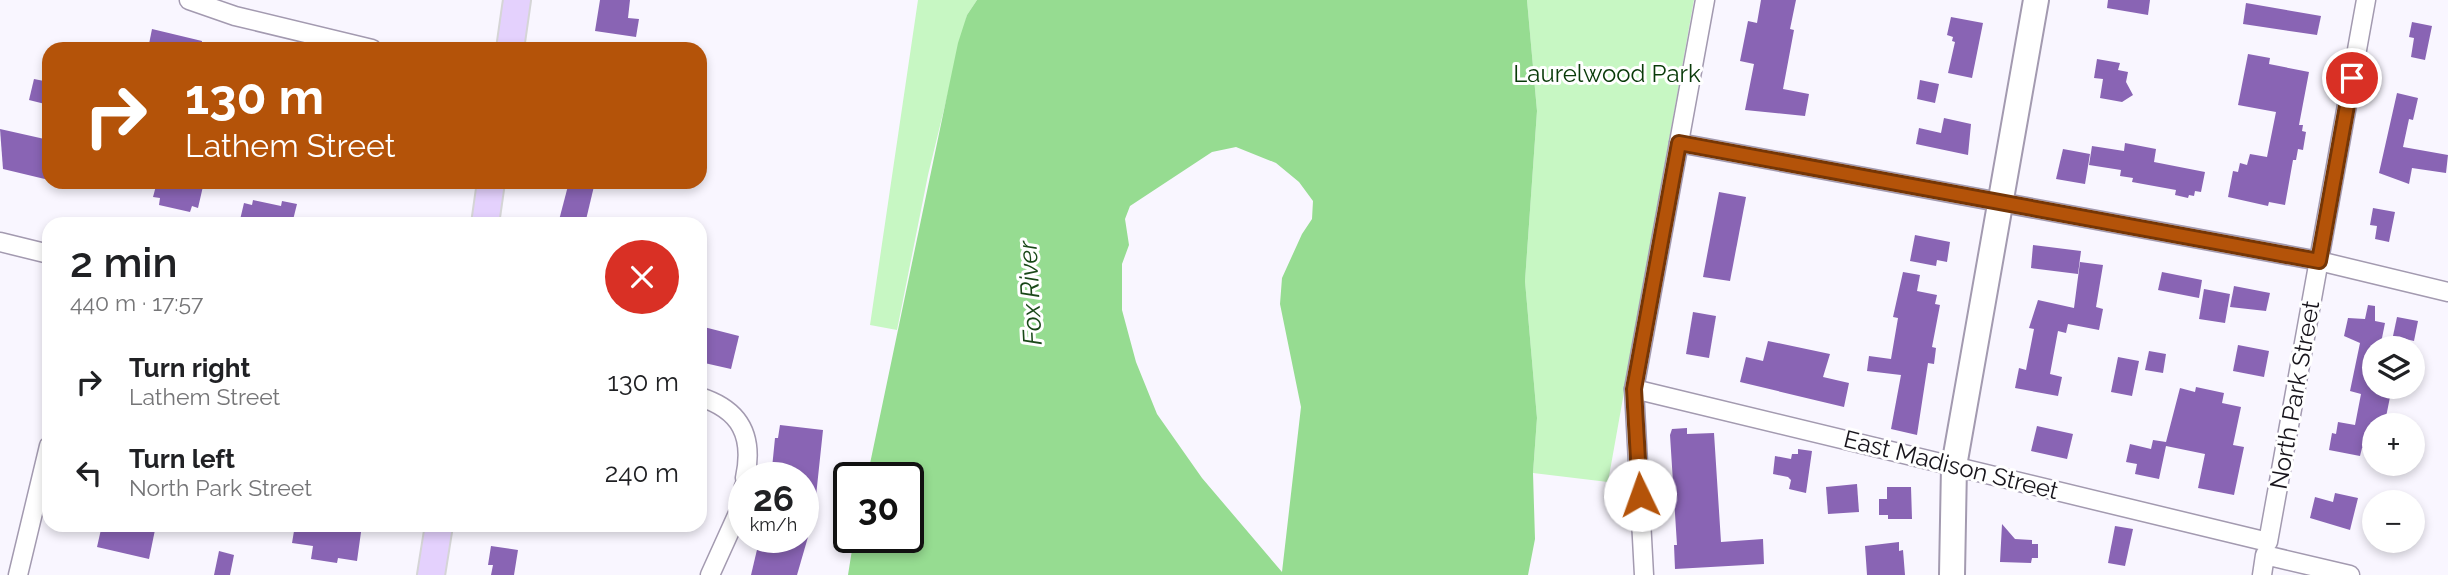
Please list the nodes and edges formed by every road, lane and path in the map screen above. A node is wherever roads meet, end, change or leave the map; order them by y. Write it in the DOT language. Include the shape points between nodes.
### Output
graph roads {
  1 [pos="189,0"];
  2 [pos="517,0"];
  3 [pos="1705,0"];
  4 [pos="2036,0"];
  5 [pos="2366,0"];
  6 [pos="343,42"];
  7 [pos="511,42"];
  8 [pos="1679,143"];
  9 [pos="490,189"];
  10 [pos="2000,203"];
  11 [pos="486,217"];
  12 [pos="0,242"];
  13 [pos="42,252"];
  14 [pos="2319,261"];
  15 [pos="2448,292"];
  16 [pos="1634,389"];
  17 [pos="707,400"];
  18 [pos="748,462"];
  19 [pos="1954,466"];
  20 [pos="42,475"];
  21 [pos="438,532"];
  22 [pos="728,535"];
  23 [pos="2267,549"];
  24 [pos="18,575"];
  25 [pos="431,575"];
  26 [pos="710,575"];
  27 [pos="1644,575"];
  28 [pos="1952,575"];
  29 [pos="2262,575"];
  30 [pos="2350,575"];
  1 -- 6 [label="street"];
  2 -- 7 [label="main road"];
  3 -- 8 [label="street"];
  4 -- 10 [label="main road"];
  5 -- 14 [label="street, North Park Street"];
  8 -- 10 [label="street"];
  8 -- 16 [label="street"];
  9 -- 11 [label="main road"];
  10 -- 14 [label="street"];
  10 -- 19 [label="main road"];
  12 -- 13 [label="street"];
  14 -- 15 [label="street"];
  14 -- 23 [label="street, North Park Street"];
  16 -- 19 [label="street, East Madison Street"];
  16 -- 27 [label="street"];
  17 -- 18 [label="street" via="731,411 744,427"];
  19 -- 23 [label="street, East Madison Street"];
  19 -- 28 [label="main road"];
  20 -- 24 [label="street"];
  21 -- 25 [label="main road"];
  22 -- 26 [label="street"];
  23 -- 29 [label="street, North Park Street"];
  23 -- 30 [label="street, East Madison Street"];
}
